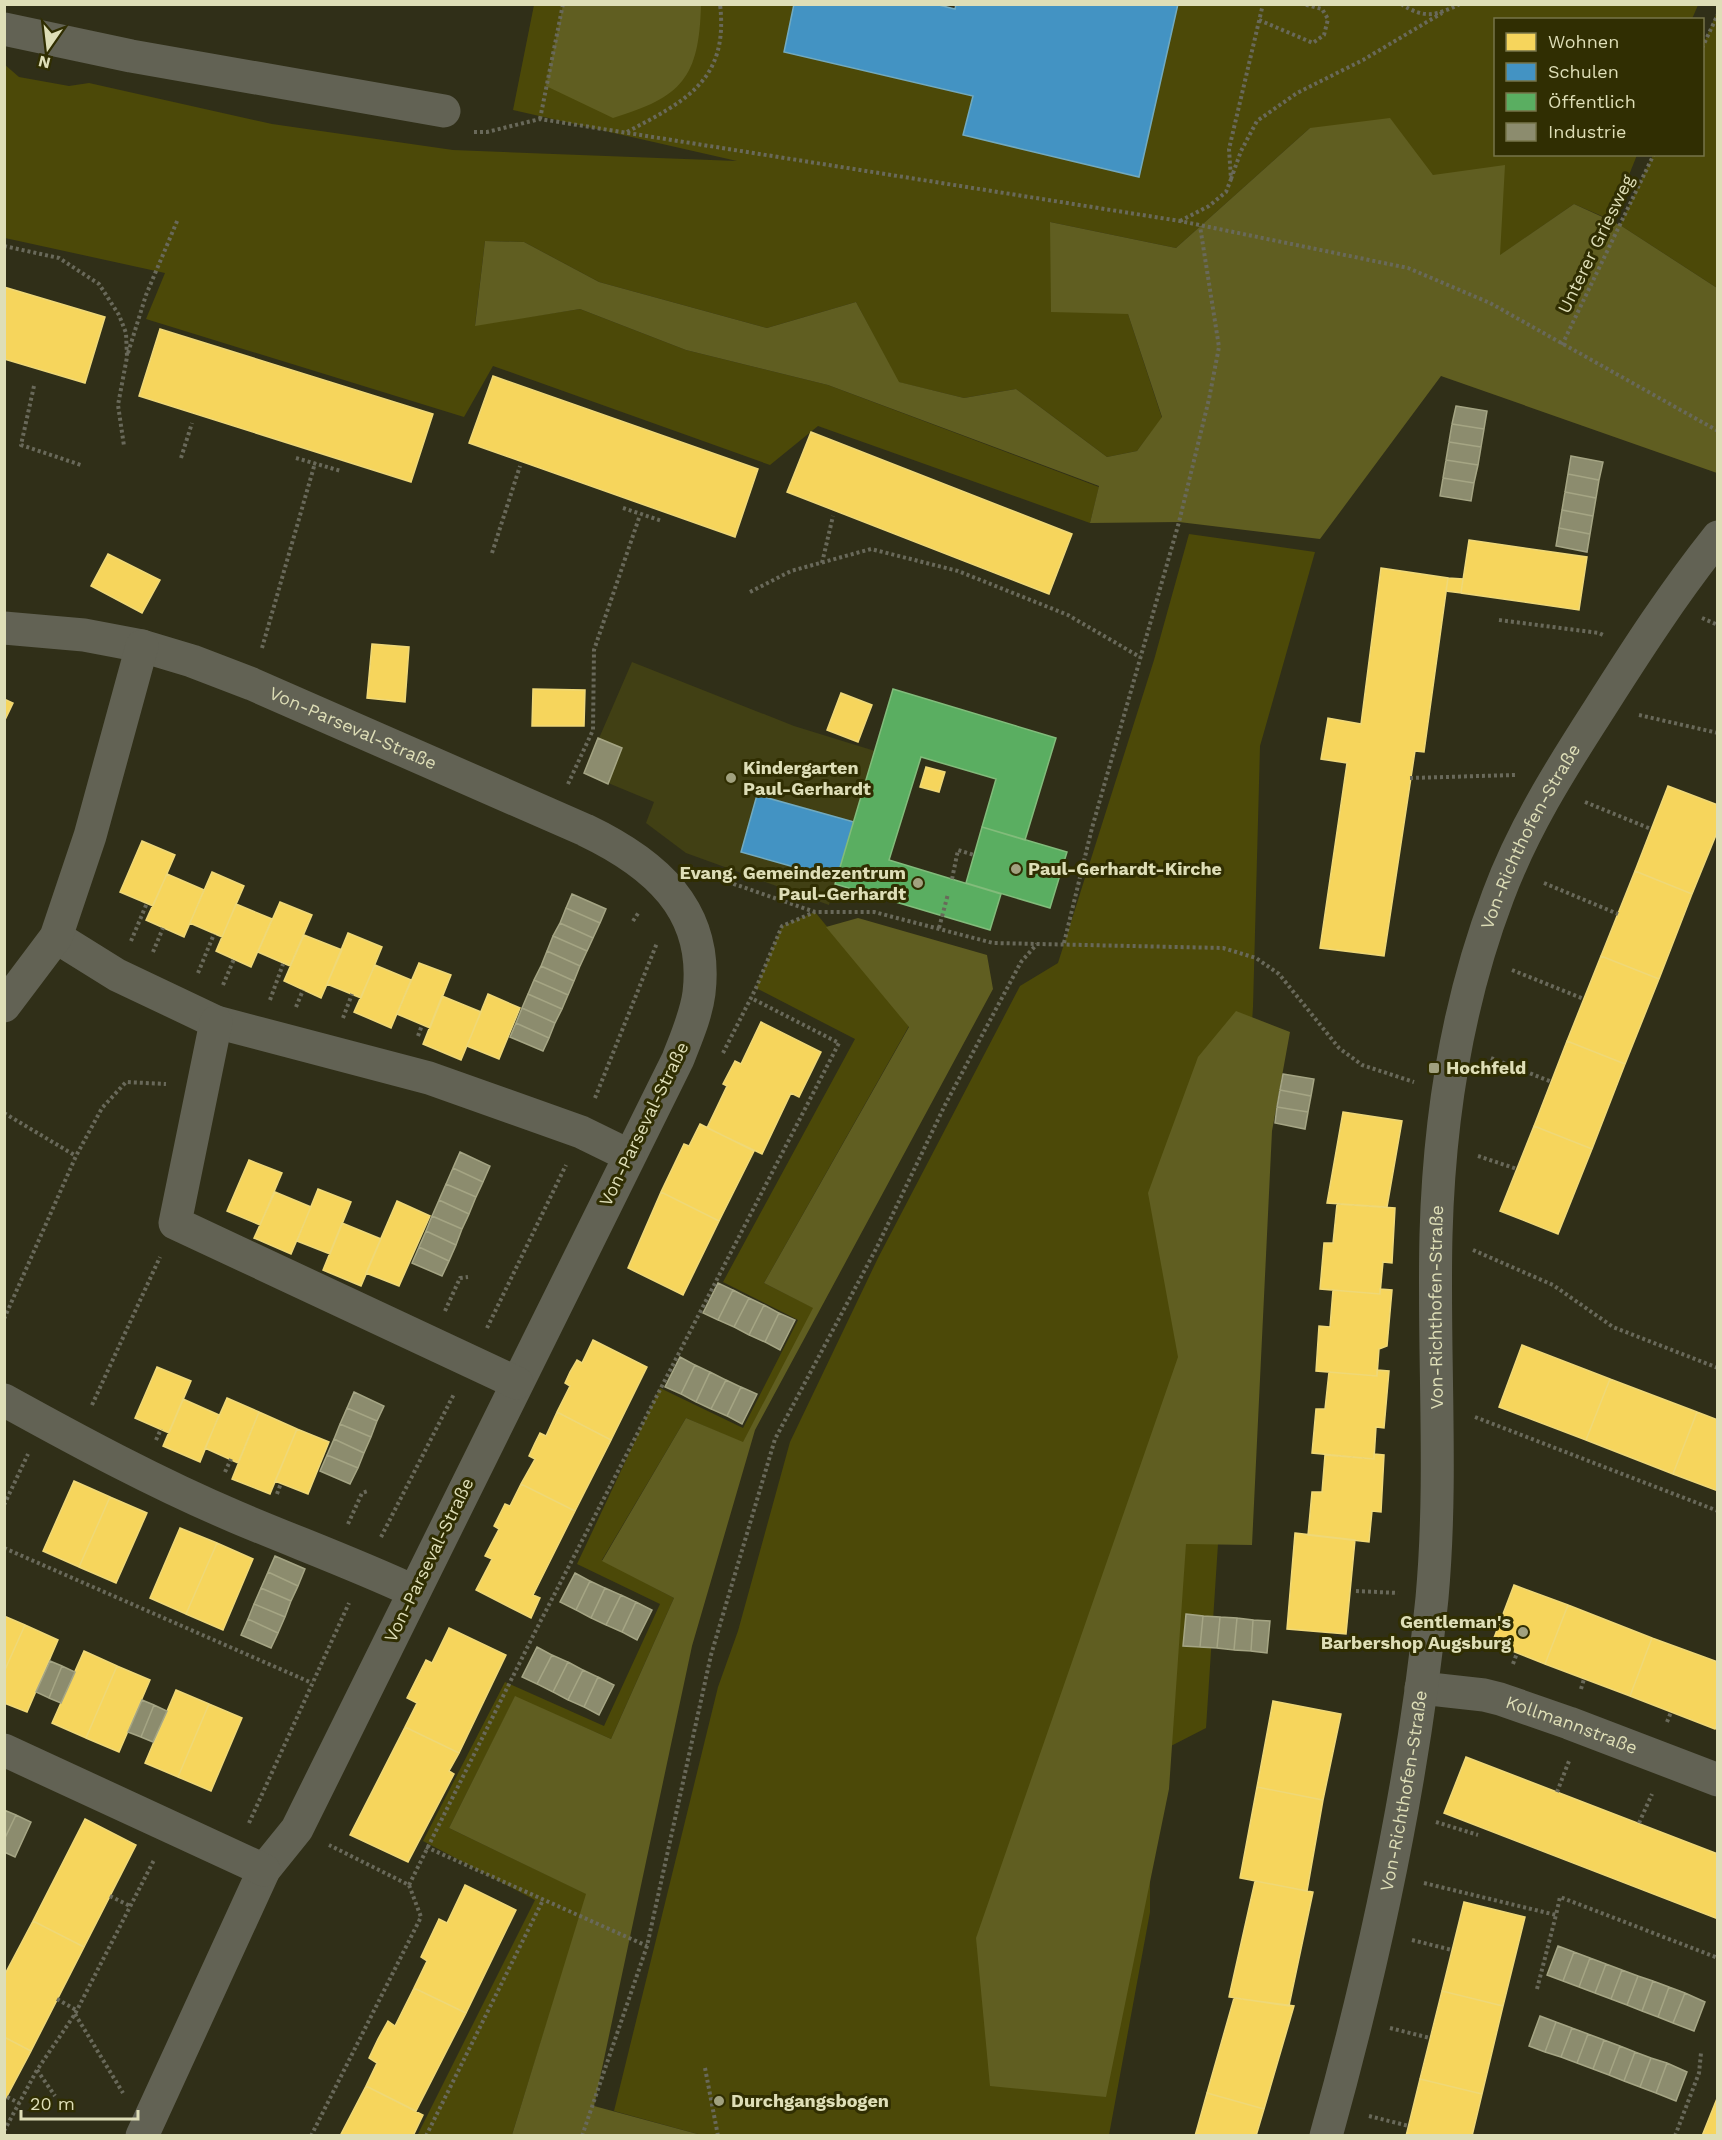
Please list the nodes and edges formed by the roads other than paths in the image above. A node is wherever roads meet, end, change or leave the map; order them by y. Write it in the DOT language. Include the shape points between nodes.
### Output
graph roads {
  1 [pos="4,29"];
  2 [pos="444,111"];
  3 [pos="1718,537"];
  4 [pos="4,628"];
  5 [pos="142,646"];
  6 [pos="56,938"];
  7 [pos="4,1006"];
  8 [pos="216,1022"];
  9 [pos="628,1155"];
  10 [pos="517,1383"];
  11 [pos="4,1400"];
  12 [pos="413,1591"];
  13 [pos="1421,1688"];
  14 [pos="4,1750"];
  15 [pos="1718,1780"];
  16 [pos="264,1870"];
  17 [pos="144,2133"];
  18 [pos="1326,2136"];
  1 -- 2 [label="street" via="131,56"];
  3 -- 13 [label="street, Von-Richthofen-Straße" via="1633,655 1549,788 1509,869 1478,957 1456,1044 1440,1155 1436,1236 1437,1499 1432,1596"];
  4 -- 5 [label="street, Von-Parseval-Straße" via="84,635"];
  5 -- 6 [label="street" via="90,836"];
  5 -- 9 [label="street, Von-Parseval-Straße" via="252,684 620,847 650,868 676,896 691,926 700,961 699,995 678,1059"];
  6 -- 7 [label="street"];
  6 -- 8 [label="street" via="117,975"];
  8 -- 9 [label="street" via="429,1078 581,1132"];
  8 -- 10 [label="street" via="175,1223"];
  9 -- 10 [label="street, Von-Parseval-Straße"];
  10 -- 12 [label="street, Von-Parseval-Straße"];
  11 -- 12 [label="street" via="142,1474"];
  12 -- 16 [label="street, Von-Parseval-Straße" via="297,1829"];
  13 -- 15 [label="street, Kollmannstraße" via="1484,1695"];
  13 -- 18 [label="street, Von-Richthofen-Straße" via="1389,1875"];
  14 -- 16 [label="street"];
  16 -- 17 [label="street, Von-Parseval-Straße"];
}
